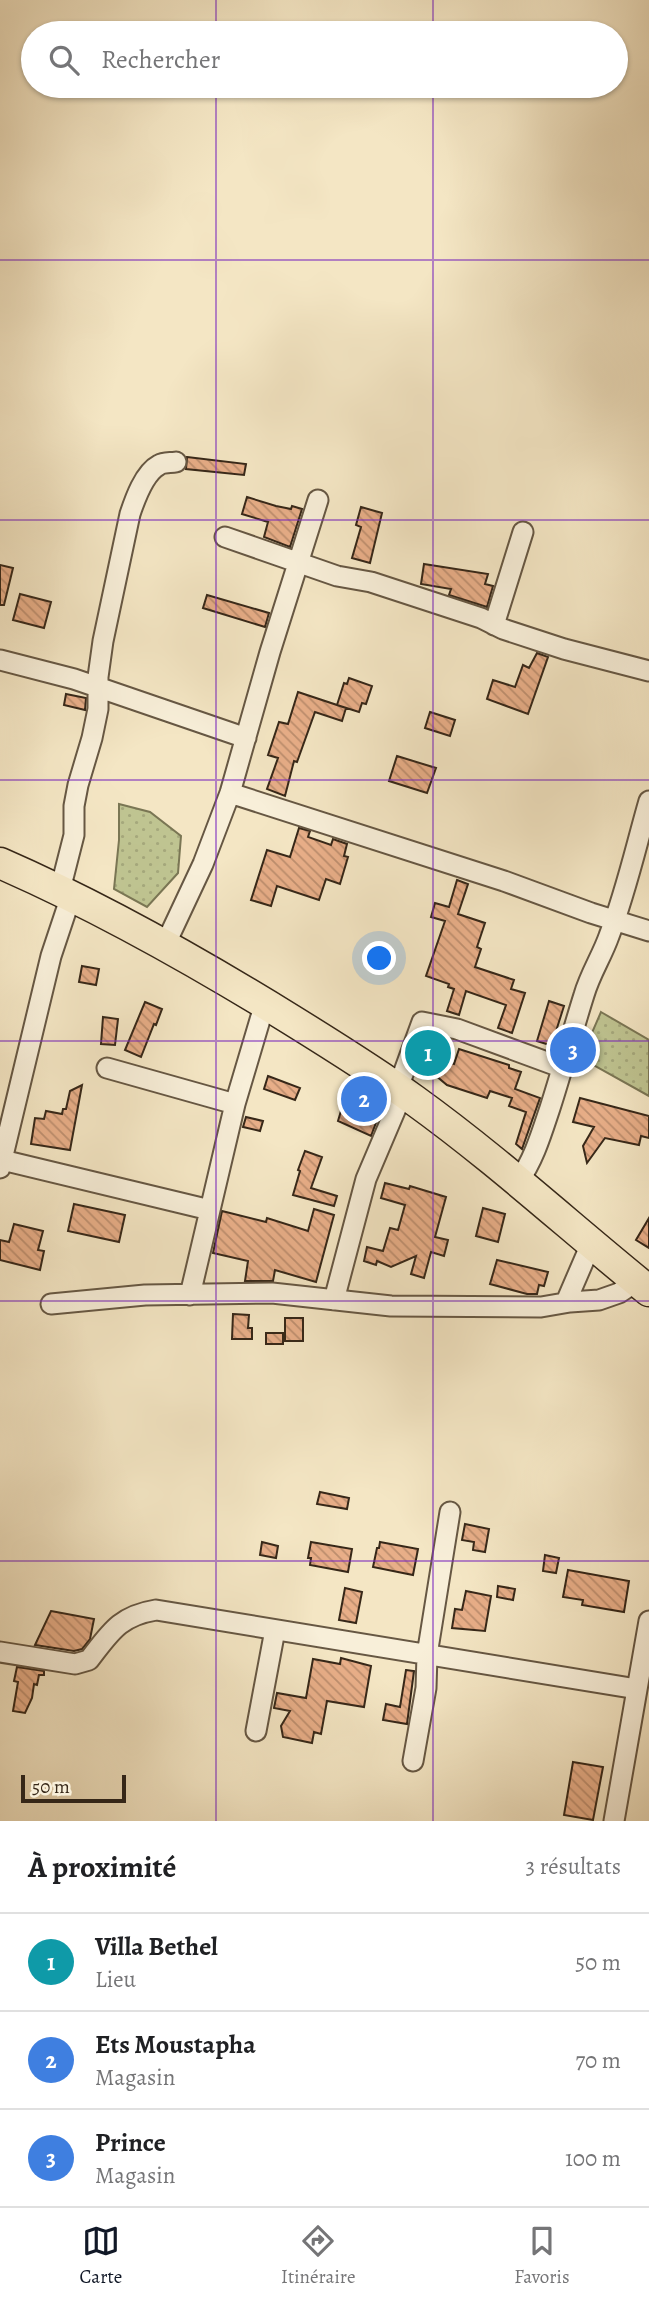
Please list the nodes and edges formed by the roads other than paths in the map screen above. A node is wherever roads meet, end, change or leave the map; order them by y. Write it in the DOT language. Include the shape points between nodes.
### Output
graph roads {
  1 [pos="176,462"];
  2 [pos="318,500"];
  3 [pos="523,532"];
  4 [pos="225,537"];
  5 [pos="299,561"];
  6 [pos="494,625"];
  7 [pos="0,660"];
  8 [pos="649,671"];
  9 [pos="100,688"];
  10 [pos="246,738"];
  11 [pos="230,793"];
  12 [pos="649,802"];
  13 [pos="0,863"];
  14 [pos="65,893"];
  15 [pos="614,920"];
  16 [pos="649,931"];
  17 [pos="166,945"];
  18 [pos="265,1003"];
  19 [pos="107,1068"];
  20 [pos="564,1068"];
  21 [pos="400,1090"];
  22 [pos="235,1104"];
  23 [pos="1,1164"];
  24 [pos="518,1182"];
  25 [pos="210,1210"];
  26 [pos="591,1244"];
  27 [pos="643,1286"];
  28 [pos="190,1295"];
  29 [pos="334,1300"];
  30 [pos="566,1302"];
  31 [pos="51,1304"];
  32 [pos="450,1512"];
  33 [pos="649,1621"];
  34 [pos="275,1630"];
  35 [pos="0,1652"];
  36 [pos="427,1655"];
  37 [pos="641,1685"];
  38 [pos="256,1731"];
  39 [pos="413,1761"];
  40 [pos="614,1821"];
  1 -- 9 [label="street" via="157,466 134,501 103,641"];
  2 -- 5 [label="street"];
  3 -- 6 [label="street"];
  4 -- 5 [label="street"];
  5 -- 6 [label="street"];
  5 -- 10 [label="street"];
  6 -- 8 [label="street"];
  7 -- 9 [label="street"];
  9 -- 10 [label="street"];
  9 -- 14 [label="street" via="74,806"];
  10 -- 11 [label="street"];
  11 -- 15 [label="street"];
  11 -- 17 [label="street"];
  12 -- 15 [label="street"];
  13 -- 14 [label="highway"];
  14 -- 17 [label="highway"];
  14 -- 23 [label="street"];
  15 -- 16 [label="street"];
  15 -- 20 [label="street" via="584,993"];
  17 -- 18 [label="highway"];
  18 -- 21 [label="highway"];
  18 -- 22 [label="street"];
  19 -- 22 [label="street"];
  20 -- 21 [label="street" via="422,1021"];
  20 -- 24 [label="street" via="534,1155"];
  21 -- 24 [label="highway"];
  21 -- 29 [label="street" via="366,1179"];
  22 -- 25 [label="street"];
  23 -- 25 [label="street"];
  24 -- 26 [label="highway"];
  25 -- 28 [label="street"];
  26 -- 27 [label="highway"];
  26 -- 30 [label="street"];
  27 -- 30 [label="street" via="599,1300"];
  28 -- 29 [label="street" via="272,1293"];
  28 -- 31 [label="street"];
  29 -- 30 [label="street" via="454,1307 541,1307"];
  32 -- 36 [label="street"];
  33 -- 37 [label="street"];
  34 -- 35 [label="street" via="156,1610 120,1623 83,1663"];
  34 -- 36 [label="street"];
  34 -- 38 [label="street"];
  36 -- 37 [label="street"];
  36 -- 39 [label="street"];
  37 -- 40 [label="street"];
}
